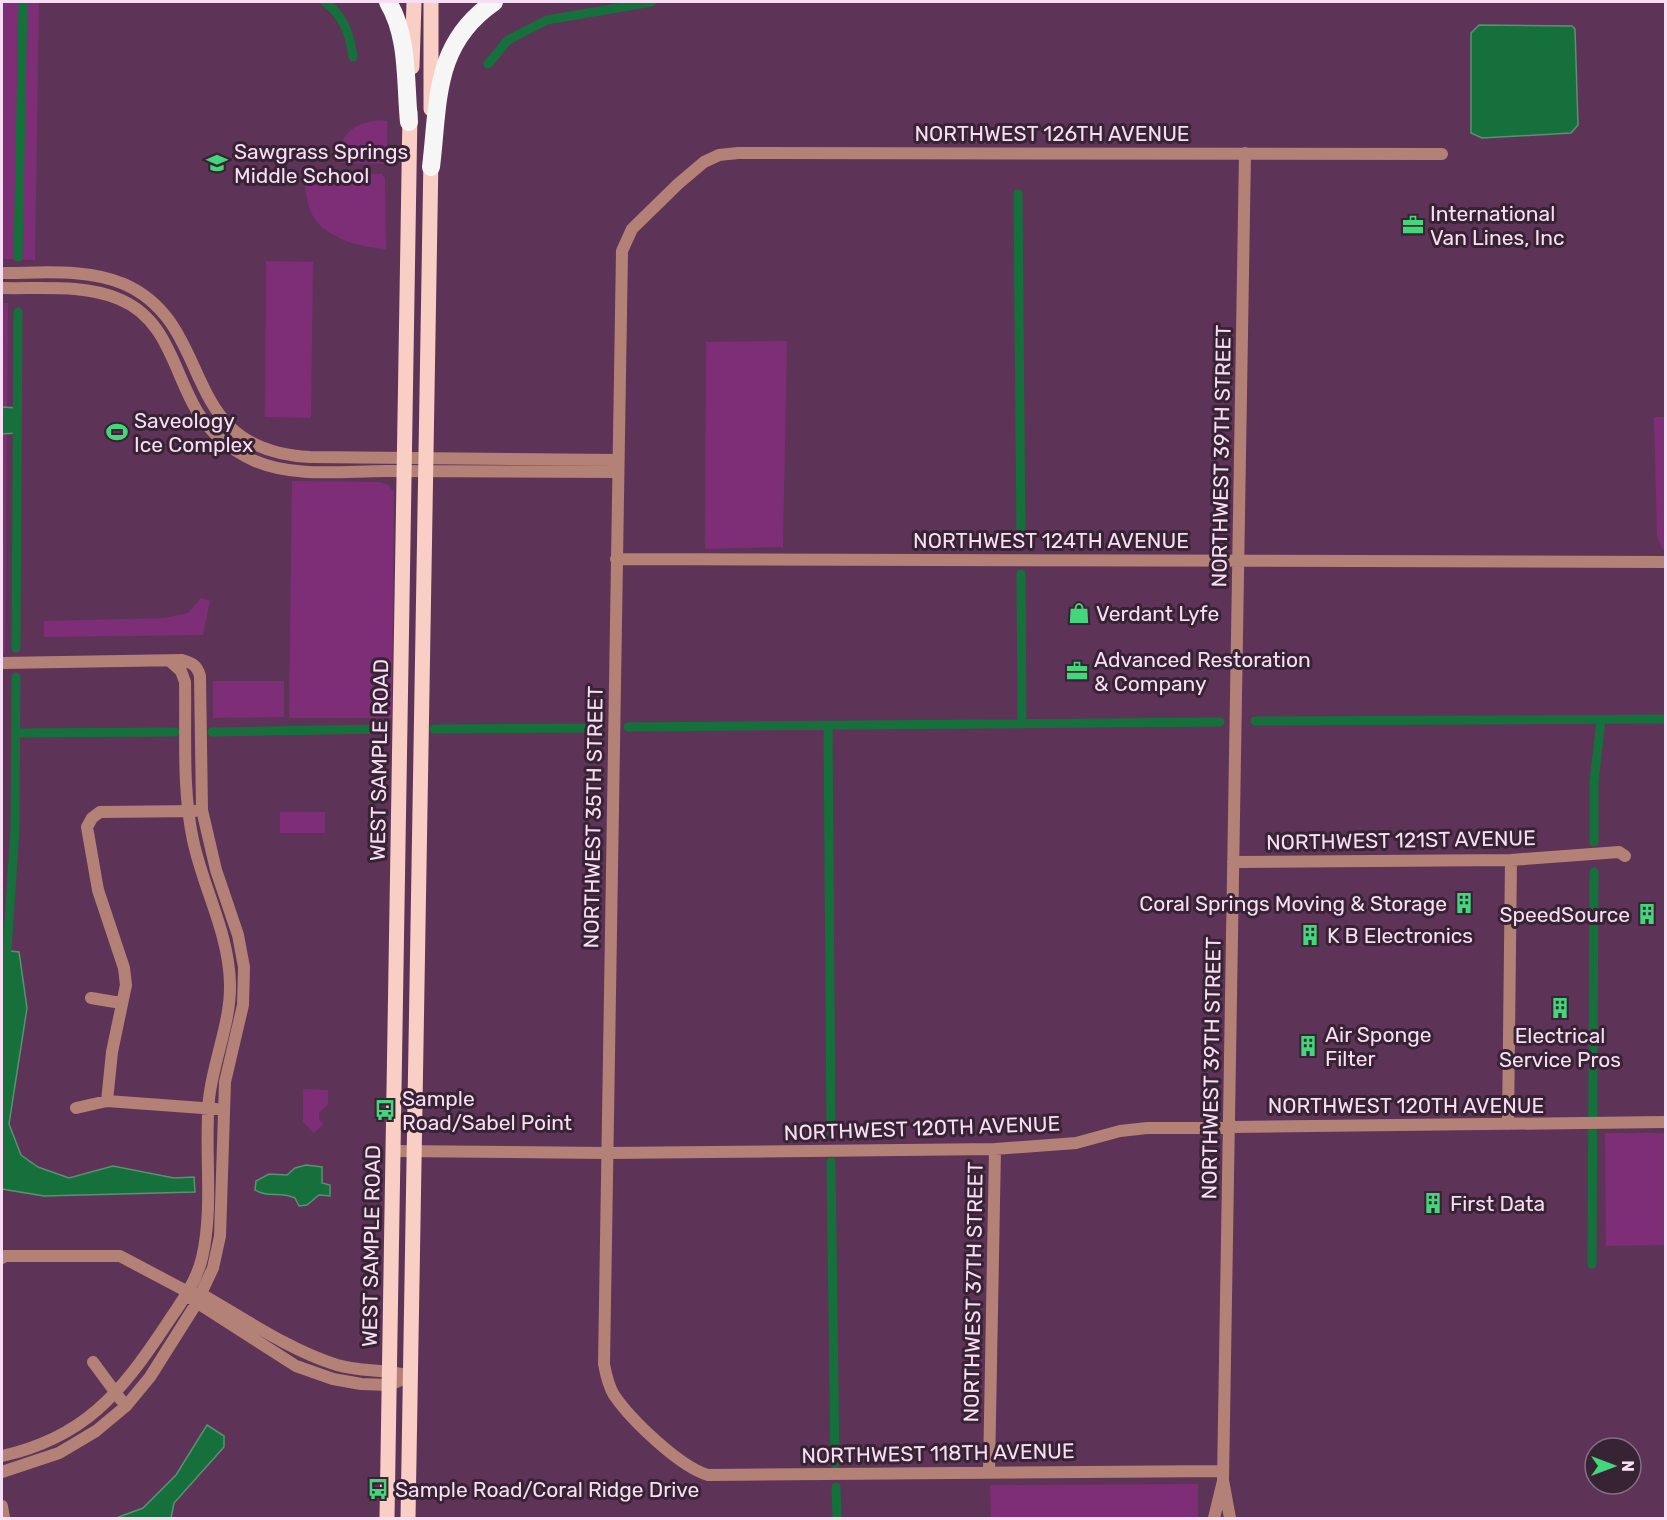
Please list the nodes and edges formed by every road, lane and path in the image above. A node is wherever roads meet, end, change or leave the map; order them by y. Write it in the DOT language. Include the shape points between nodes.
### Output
graph roads {
  1 [pos="388,2"];
  2 [pos="414,2"];
  3 [pos="431,2"];
  4 [pos="494,2"];
  5 [pos="409,122"];
  6 [pos="1245,153"];
  7 [pos="1442,154"];
  8 [pos="431,167"];
  9 [pos="673,188"];
  10 [pos="2,273"];
  11 [pos="121,283"];
  12 [pos="2,288"];
  13 [pos="117,298"];
  14 [pos="405,465"];
  15 [pos="426,465"];
  16 [pos="618,466"];
  17 [pos="616,559"];
  18 [pos="1238,560"];
  19 [pos="1665,562"];
  20 [pos="170,661"];
  21 [pos="2,663"];
  22 [pos="202,810"];
  23 [pos="188,811"];
  24 [pos="1569,857"];
  25 [pos="1511,860"];
  26 [pos="1233,862"];
  27 [pos="230,983"];
  28 [pos="244,983"];
  29 [pos="91,998"];
  30 [pos="121,1003"];
  31 [pos="107,1101"];
  32 [pos="76,1107"];
  33 [pos="208,1109"];
  34 [pos="223,1110"];
  35 [pos="1665,1122"];
  36 [pos="1508,1124"];
  37 [pos="1229,1126"];
  38 [pos="995,1149"];
  39 [pos="393,1151"];
  40 [pos="414,1152"];
  41 [pos="607,1153"];
  42 [pos="2,1258"];
  43 [pos="188,1292"];
  44 [pos="199,1299"];
  45 [pos="93,1362"];
  46 [pos="411,1376"];
  47 [pos="389,1377"];
  48 [pos="116,1393"];
  49 [pos="126,1406"];
  50 [pos="662,1445"];
  51 [pos="2,1456"];
  52 [pos="2,1472"];
  53 [pos="989,1472"];
  54 [pos="1223,1475"];
  55 [pos="2,1506"];
  56 [pos="4,1518"];
  57 [pos="387,1518"];
  58 [pos="408,1518"];
  59 [pos="1214,1518"];
  60 [pos="1230,1518"];
  1 -- 5 [label="highway" via="403,44"];
  2 -- 5 [label="main road, WEST SAMPLE ROAD"];
  3 -- 8 [label="main road, WEST SAMPLE ROAD"];
  4 -- 8 [label="highway" via="465,28 445,63 438,92"];
  5 -- 14 [label="main road, WEST SAMPLE ROAD"];
  6 -- 7 [label="street, NORTHWEST 126TH AVENUE"];
  6 -- 9 [label="street, NORTHWEST 126TH AVENUE" via="738,153 704,162"];
  6 -- 18 [label="street, NORTHWEST 39TH STREET"];
  8 -- 15 [label="main road, WEST SAMPLE ROAD"];
  9 -- 16 [label="street, NORTHWEST 35TH STREET" via="632,229 622,251"];
  10 -- 11 [label="street" via="71,273"];
  11 -- 13 [label="street"];
  11 -- 14 [label="street" via="153,302 168,318 206,396 225,422 254,444 293,456"];
  12 -- 13 [label="street" via="71,289"];
  13 -- 14 [label="street" via="156,328 196,410 218,436 246,457 292,470"];
  14 -- 15 [label="street"];
  14 -- 39 [label="main road, WEST SAMPLE ROAD"];
  15 -- 16 [label="street"];
  15 -- 40 [label="main road, WEST SAMPLE ROAD"];
  16 -- 17 [label="street, NORTHWEST 35TH STREET"];
  17 -- 18 [label="street, NORTHWEST 124TH AVENUE"];
  17 -- 41 [label="street, NORTHWEST 35TH STREET"];
  18 -- 19 [label="street, NORTHWEST 124TH AVENUE"];
  18 -- 26 [label="street, NORTHWEST 39TH STREET"];
  20 -- 21 [label="street"];
  20 -- 22 [label="street" via="192,663 200,676"];
  20 -- 23 [label="street" via="181,671 185,682"];
  22 -- 23 [label="street"];
  22 -- 28 [label="street" via="216,870 238,935"];
  23 -- 27 [label="street" via="198,862 224,937"];
  23 -- 30 [label="street" via="100,812 87,827 96,879 124,968 126,985"];
  24 -- 25 [label="street, NORTHWEST 121ST AVENUE"];
  25 -- 26 [label="street, NORTHWEST 121ST AVENUE"];
  25 -- 36 [label="street"];
  26 -- 37 [label="street, NORTHWEST 39TH STREET"];
  27 -- 28 [label="street"];
  27 -- 33 [label="street" via="211,1074"];
  28 -- 34 [label="street"];
  29 -- 30 [label="street"];
  30 -- 31 [label="street"];
  31 -- 32 [label="street"];
  31 -- 33 [label="street"];
  33 -- 34 [label="street"];
  33 -- 43 [label="street" via="205,1238"];
  34 -- 44 [label="street" via="220,1236 213,1268"];
  35 -- 36 [label="street, NORTHWEST 120TH AVENUE"];
  36 -- 37 [label="street, NORTHWEST 120TH AVENUE"];
  37 -- 38 [label="street, NORTHWEST 120TH AVENUE" via="1147,1128 1076,1143"];
  37 -- 54 [label="street, NORTHWEST 39TH STREET"];
  38 -- 41 [label="street, NORTHWEST 120TH AVENUE"];
  38 -- 53 [label="street, NORTHWEST 37TH STREET"];
  39 -- 40 [label="street, NORTHWEST 120TH AVENUE"];
  39 -- 47 [label="main road, WEST SAMPLE ROAD"];
  40 -- 41 [label="street, NORTHWEST 120TH AVENUE"];
  40 -- 46 [label="main road, WEST SAMPLE ROAD"];
  41 -- 50 [label="street, NORTHWEST 35TH STREET" via="606,1378 618,1400"];
  42 -- 43 [label="street" via="120,1256"];
  43 -- 44 [label="street"];
  43 -- 48 [label="street" via="138,1369"];
  44 -- 47 [label="street" via="296,1366 333,1379"];
  44 -- 49 [label="street" via="150,1377"];
  45 -- 48 [label="street"];
  46 -- 47 [label="street"];
  46 -- 58 [label="main road, WEST SAMPLE ROAD"];
  47 -- 57 [label="main road, WEST SAMPLE ROAD"];
  48 -- 49 [label="street"];
  48 -- 51 [label="street" via="89,1418 54,1439"];
  49 -- 52 [label="street" via="96,1431 59,1453"];
  50 -- 53 [label="street, NORTHWEST 118TH AVENUE" via="694,1472 708,1475"];
  53 -- 54 [label="street, NORTHWEST 118TH AVENUE"];
  54 -- 59 [label="street, NORTHWEST 39TH STREET"];
  54 -- 60 [label="street, NORTHWEST 39TH STREET"];
  55 -- 56 [label="street"];
}
